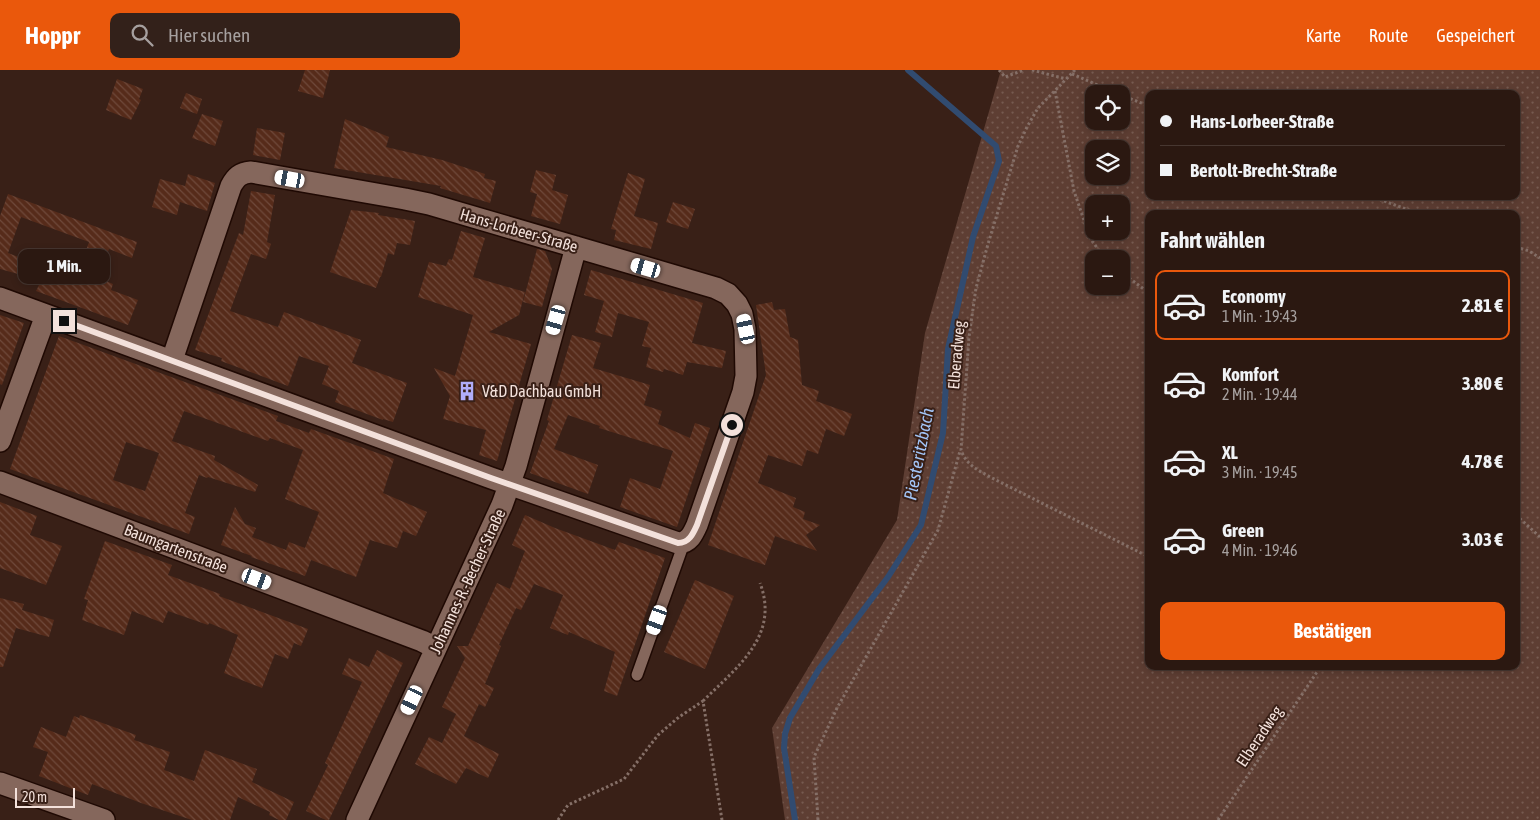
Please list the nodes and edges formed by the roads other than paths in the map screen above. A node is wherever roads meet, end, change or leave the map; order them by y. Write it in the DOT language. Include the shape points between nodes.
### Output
graph roads {
  1 [pos="576,247"];
  2 [pos="0,298"];
  3 [pos="46,315"];
  4 [pos="172,360"];
  5 [pos="0,441"];
  6 [pos="0,482"];
  7 [pos="510,484"];
  8 [pos="684,543"];
  9 [pos="436,648"];
  10 [pos="637,675"];
  11 [pos="0,783"];
  12 [pos="104,820"];
  13 [pos="357,820"];
  1 -- 4 [label="street, Hans-Lorbeer-Straße" via="405,198 243,172 231,186"];
  1 -- 7 [label="street, Johannes-R.-Becher-Straße"];
  1 -- 8 [label="street, Hans-Lorbeer-Straße" via="716,288 728,294 742,314 746,329 743,392 697,525"];
  2 -- 3 [label="street"];
  3 -- 4 [label="street"];
  3 -- 5 [label="street"];
  4 -- 7 [label="street"];
  6 -- 9 [label="street, Baumgartenstraße"];
  7 -- 8 [label="street" via="668,541"];
  7 -- 9 [label="street, Johannes-R.-Becher-Straße"];
  8 -- 10 [label="lane"];
  9 -- 13 [label="street, Johannes-R.-Becher-Straße"];
  11 -- 12 [label="street"];
}
